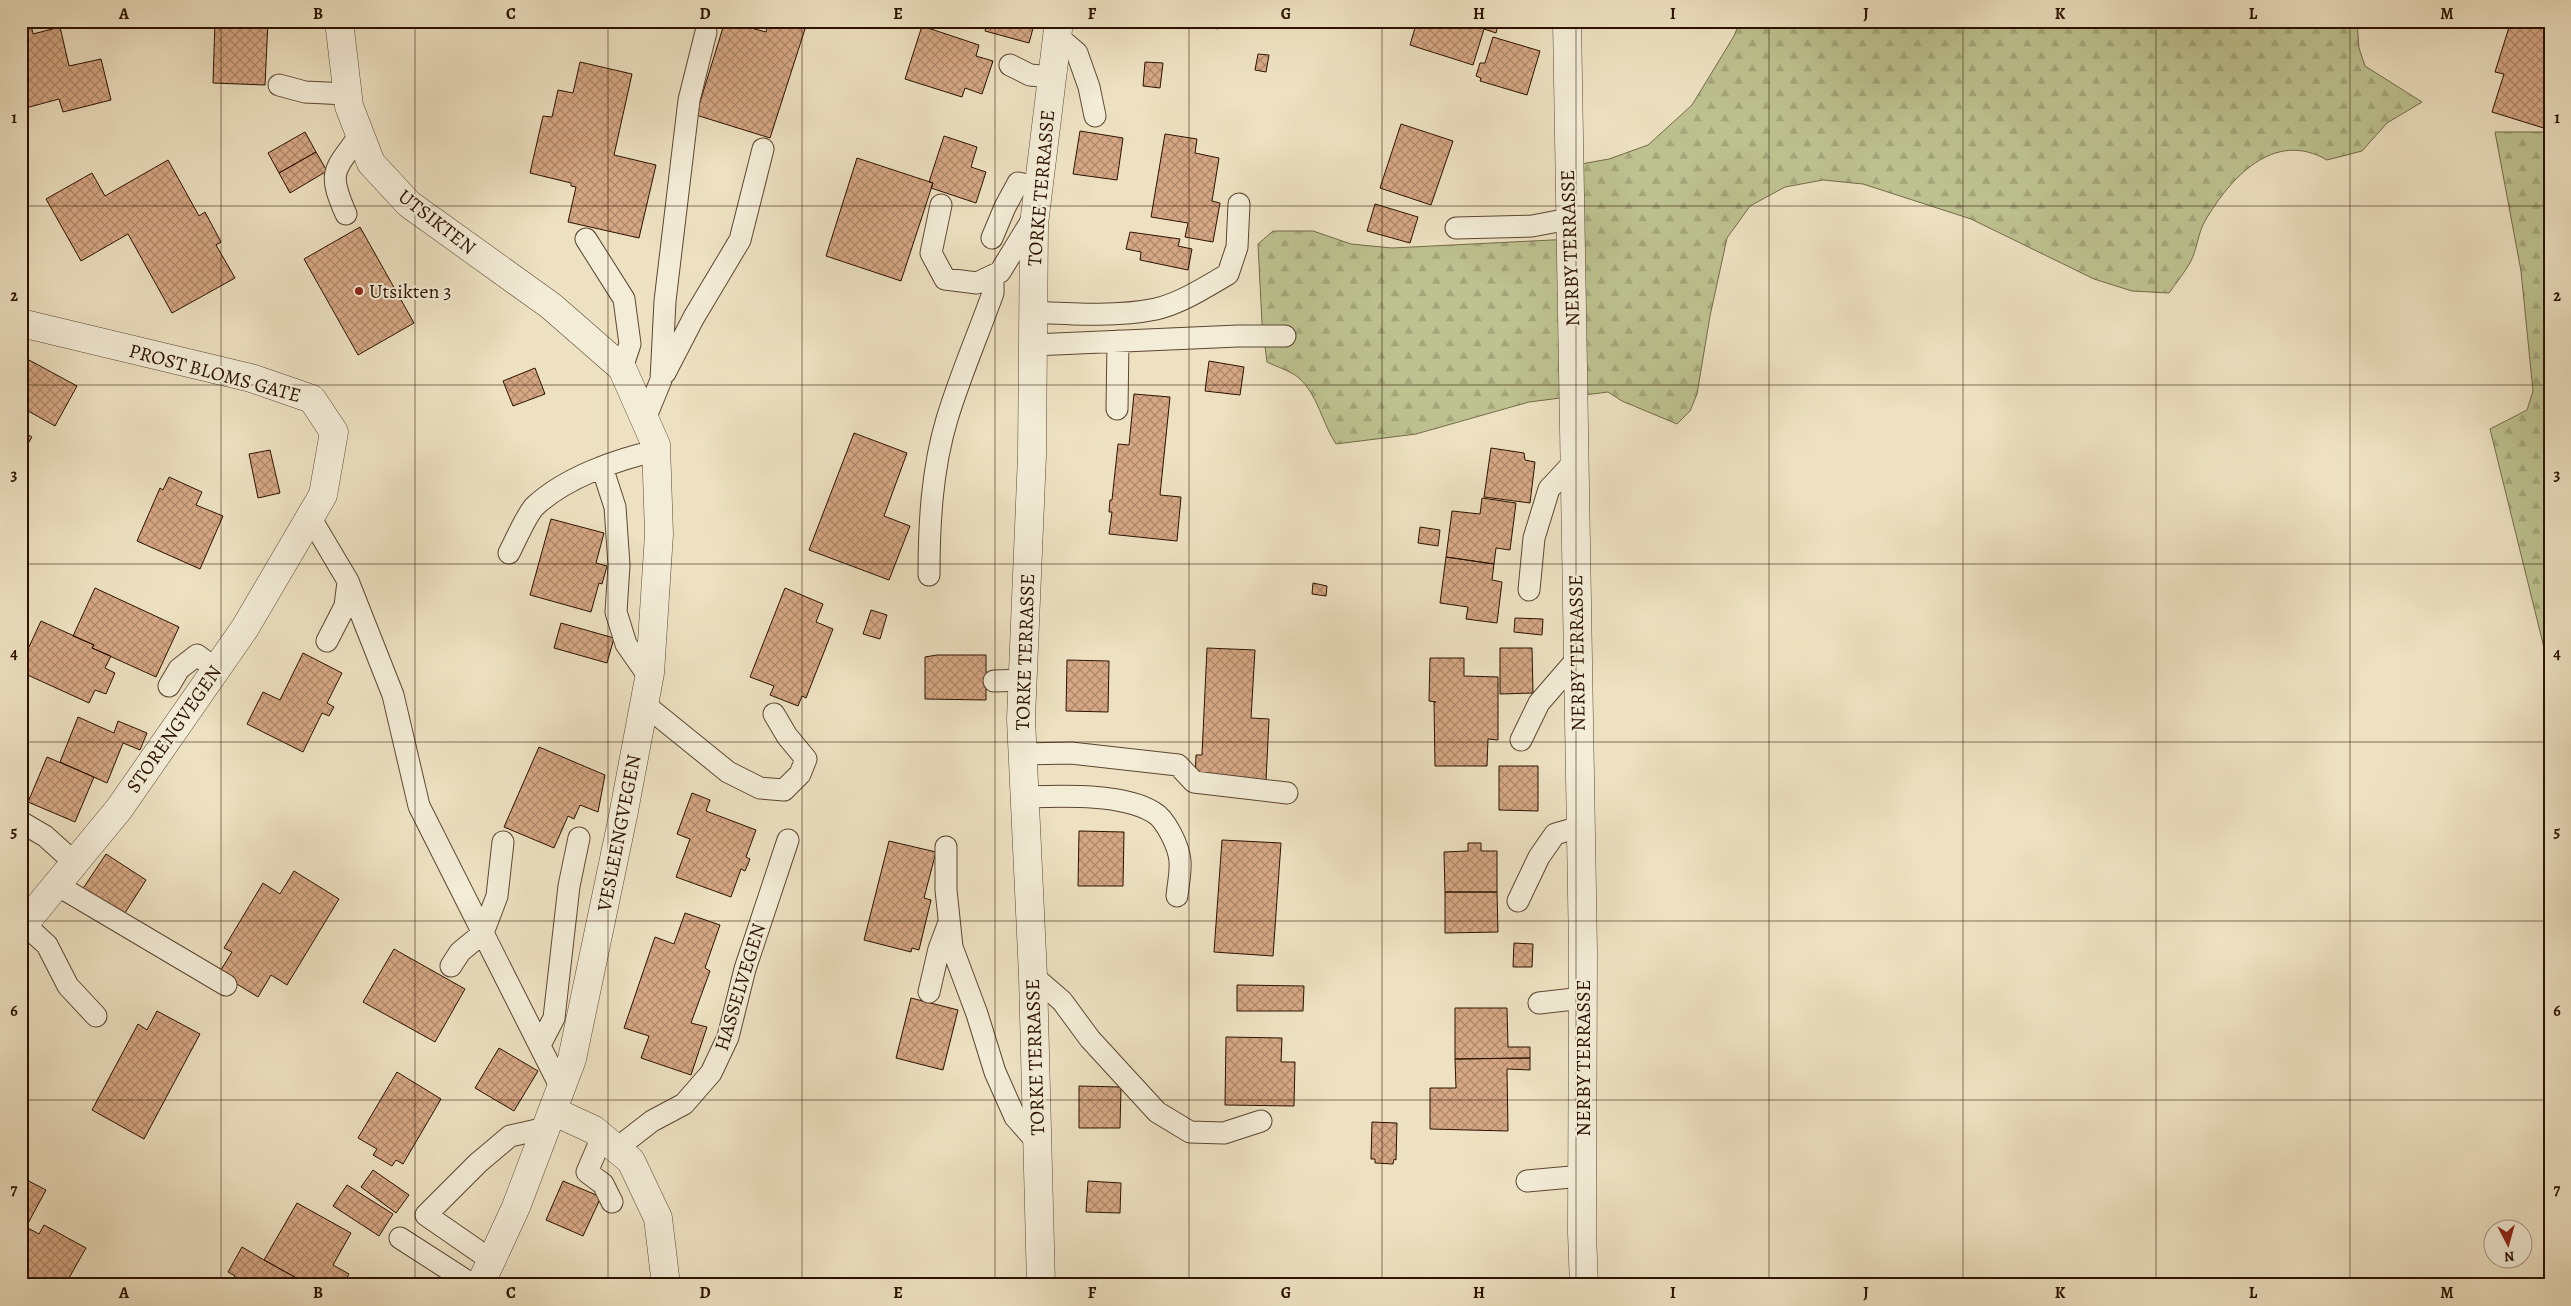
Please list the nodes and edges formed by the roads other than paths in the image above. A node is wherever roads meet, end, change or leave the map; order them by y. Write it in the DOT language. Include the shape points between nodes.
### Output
graph roads {
  1 [pos="339,21"];
  2 [pos="1567,21"];
  3 [pos="1058,29"];
  4 [pos="706,32"];
  5 [pos="1010,65"];
  6 [pos="1052,77"];
  7 [pos="279,85"];
  8 [pos="347,94"];
  9 [pos="1095,116"];
  10 [pos="360,135"];
  11 [pos="764,149"];
  12 [pos="1038,187"];
  13 [pos="1240,204"];
  14 [pos="941,205"];
  15 [pos="346,214"];
  16 [pos="1035,215"];
  17 [pos="1569,219"];
  18 [pos="1456,228"];
  19 [pos="992,238"];
  20 [pos="586,239"];
  21 [pos="993,276"];
  22 [pos="1033,312"];
  23 [pos="21,323"];
  24 [pos="1284,336"];
  25 [pos="1118,341"];
  26 [pos="1033,345"];
  27 [pos="622,368"];
  28 [pos="661,380"];
  29 [pos="1117,410"];
  30 [pos="645,419"];
  31 [pos="656,451"];
  32 [pos="1576,460"];
  33 [pos="602,467"];
  34 [pos="310,518"];
  35 [pos="509,553"];
  36 [pos="929,575"];
  37 [pos="348,582"];
  38 [pos="1528,590"];
  39 [pos="327,641"];
  40 [pos="1577,659"];
  41 [pos="216,669"];
  42 [pos="649,677"];
  43 [pos="1022,680"];
  44 [pos="994,681"];
  45 [pos="169,686"];
  46 [pos="644,704"];
  47 [pos="774,714"];
  48 [pos="1521,740"];
  49 [pos="1022,754"];
  50 [pos="1287,793"];
  51 [pos="1024,797"];
  52 [pos="21,822"];
  53 [pos="1580,826"];
  54 [pos="579,838"];
  55 [pos="788,840"];
  56 [pos="503,842"];
  57 [pos="946,847"];
  58 [pos="75,862"];
  59 [pos="57,885"];
  60 [pos="1177,896"];
  61 [pos="1518,901"];
  62 [pos="949,922"];
  63 [pos="23,926"];
  64 [pos="483,933"];
  65 [pos="450,966"];
  66 [pos="1033,976"];
  67 [pos="226,986"];
  68 [pos="930,992"];
  69 [pos="1583,998"];
  70 [pos="1539,1003"];
  71 [pos="96,1016"];
  72 [pos="540,1045"];
  73 [pos="553,1109"];
  74 [pos="1261,1121"];
  75 [pos="609,1143"];
  76 [pos="1038,1143"];
  77 [pos="1582,1176"];
  78 [pos="1527,1181"];
  79 [pos="612,1202"];
  80 [pos="400,1238"];
  81 [pos="491,1260"];
  82 [pos="663,1283"];
  83 [pos="473,1285"];
  84 [pos="480,1285"];
  85 [pos="1041,1285"];
  86 [pos="1584,1285"];
  1 -- 8 [label="street, UTSIKTEN"];
  2 -- 17 [label="street, NERBY TERRASSE"];
  3 -- 6 [label="street, TORKE TERRASSE"];
  3 -- 9 [label="lane" via="1077,53"];
  4 -- 28 [label="lane" via="689,100 665,301"];
  5 -- 6 [label="lane" via="1030,75"];
  6 -- 12 [label="street, TORKE TERRASSE"];
  7 -- 8 [label="lane" via="305,92"];
  8 -- 10 [label="street, UTSIKTEN"];
  10 -- 15 [label="lane" via="337,167 334,187"];
  10 -- 27 [label="street, UTSIKTEN" via="371,163 409,204 551,306"];
  11 -- 28 [label="lane" via="740,240 694,316"];
  12 -- 16 [label="street, TORKE TERRASSE"];
  12 -- 19 [label="lane" via="1018,183"];
  13 -- 22 [label="lane" via="1237,247 1228,274 1197,293 1156,308 1068,314"];
  14 -- 21 [label="lane" via="931,253 945,279 977,283"];
  16 -- 21 [label="lane" via="1000,272"];
  16 -- 22 [label="street, TORKE TERRASSE"];
  17 -- 18 [label="lane" via="1532,226"];
  17 -- 32 [label="street, NERBY TERRASSE"];
  20 -- 27 [label="lane" via="624,298 630,344"];
  21 -- 36 [label="lane" via="994,293 947,419 937,465 929,528"];
  22 -- 26 [label="street, TORKE TERRASSE"];
  23 -- 34 [label="street, PROST BLOMS GATE" via="251,378 312,399 334,432 323,495"];
  24 -- 25 [label="lane"];
  25 -- 26 [label="lane"];
  25 -- 29 [label="lane"];
  26 -- 43 [label="street, TORKE TERRASSE" via="1032,455"];
  27 -- 30 [label="street, VESLEENGVEGEN"];
  28 -- 30 [label="lane"];
  30 -- 31 [label="street, VESLEENGVEGEN"];
  31 -- 33 [label="lane" via="623,458"];
  31 -- 42 [label="street, VESLEENGVEGEN" via="659,534"];
  32 -- 38 [label="lane" via="1549,489 1534,538"];
  32 -- 40 [label="street, NERBY TERRASSE"];
  33 -- 35 [label="lane" via="574,480 534,507"];
  33 -- 42 [label="lane" via="615,507 619,565 616,612 626,644"];
  34 -- 37 [label="lane"];
  34 -- 41 [label="street, STORENGVEGEN" via="245,628"];
  37 -- 39 [label="lane" via="345,606"];
  37 -- 64 [label="lane" via="393,695 419,806"];
  40 -- 48 [label="lane" via="1539,703"];
  40 -- 53 [label="street, NERBY TERRASSE"];
  41 -- 45 [label="lane" via="197,655 179,669"];
  41 -- 58 [label="street, STORENGVEGEN" via="119,809"];
  42 -- 46 [label="street, VESLEENGVEGEN"];
  43 -- 44 [label="lane"];
  43 -- 49 [label="street, TORKE TERRASSE"];
  46 -- 47 [label="lane" via="728,772 760,788 784,790 800,774 806,759"];
  46 -- 73 [label="street, VESLEENGVEGEN" via="574,1049"];
  49 -- 50 [label="lane" via="1071,753 1178,765 1194,782"];
  49 -- 51 [label="street, TORKE TERRASSE"];
  51 -- 60 [label="lane" via="1069,796 1123,802 1154,812 1173,835 1180,861"];
  51 -- 66 [label="street, TORKE TERRASSE"];
  52 -- 58 [label="lane" via="45,836"];
  53 -- 61 [label="lane" via="1555,834 1539,857"];
  53 -- 69 [label="street, NERBY TERRASSE"];
  54 -- 72 [label="lane" via="568,886 554,1018"];
  55 -- 75 [label="lane, HASSELVEGEN" via="745,968 728,1037 712,1072 684,1104"];
  56 -- 64 [label="lane" via="497,896"];
  57 -- 62 [label="lane"];
  58 -- 59 [label="street, STORENGVEGEN"];
  59 -- 63 [label="street, STORENGVEGEN"];
  59 -- 67 [label="lane"];
  62 -- 68 [label="lane" via="939,949"];
  62 -- 76 [label="lane" via="952,947 995,1072 1015,1117"];
  63 -- 71 [label="lane" via="47,945 68,986"];
  64 -- 65 [label="lane" via="460,952"];
  64 -- 72 [label="lane"];
  66 -- 74 [label="lane" via="1062,1001 1090,1039 1157,1112 1190,1132 1224,1133"];
  66 -- 76 [label="street, TORKE TERRASSE"];
  69 -- 70 [label="lane"];
  69 -- 77 [label="street, NERBY TERRASSE"];
  72 -- 73 [label="lane"];
  73 -- 75 [label="street" via="594,1130"];
  73 -- 81 [label="street, VESLEENGVEGEN" via="516,1207"];
  73 -- 81 [label="lane" via="510,1136 426,1215"];
  75 -- 79 [label="lane" via="587,1172 603,1184"];
  75 -- 82 [label="street" via="631,1161 658,1218"];
  76 -- 85 [label="street, TORKE TERRASSE"];
  77 -- 78 [label="lane"];
  77 -- 86 [label="street, NERBY TERRASSE"];
  80 -- 83 [label="lane"];
  81 -- 84 [label="street, VESLEENGVEGEN"];
}
